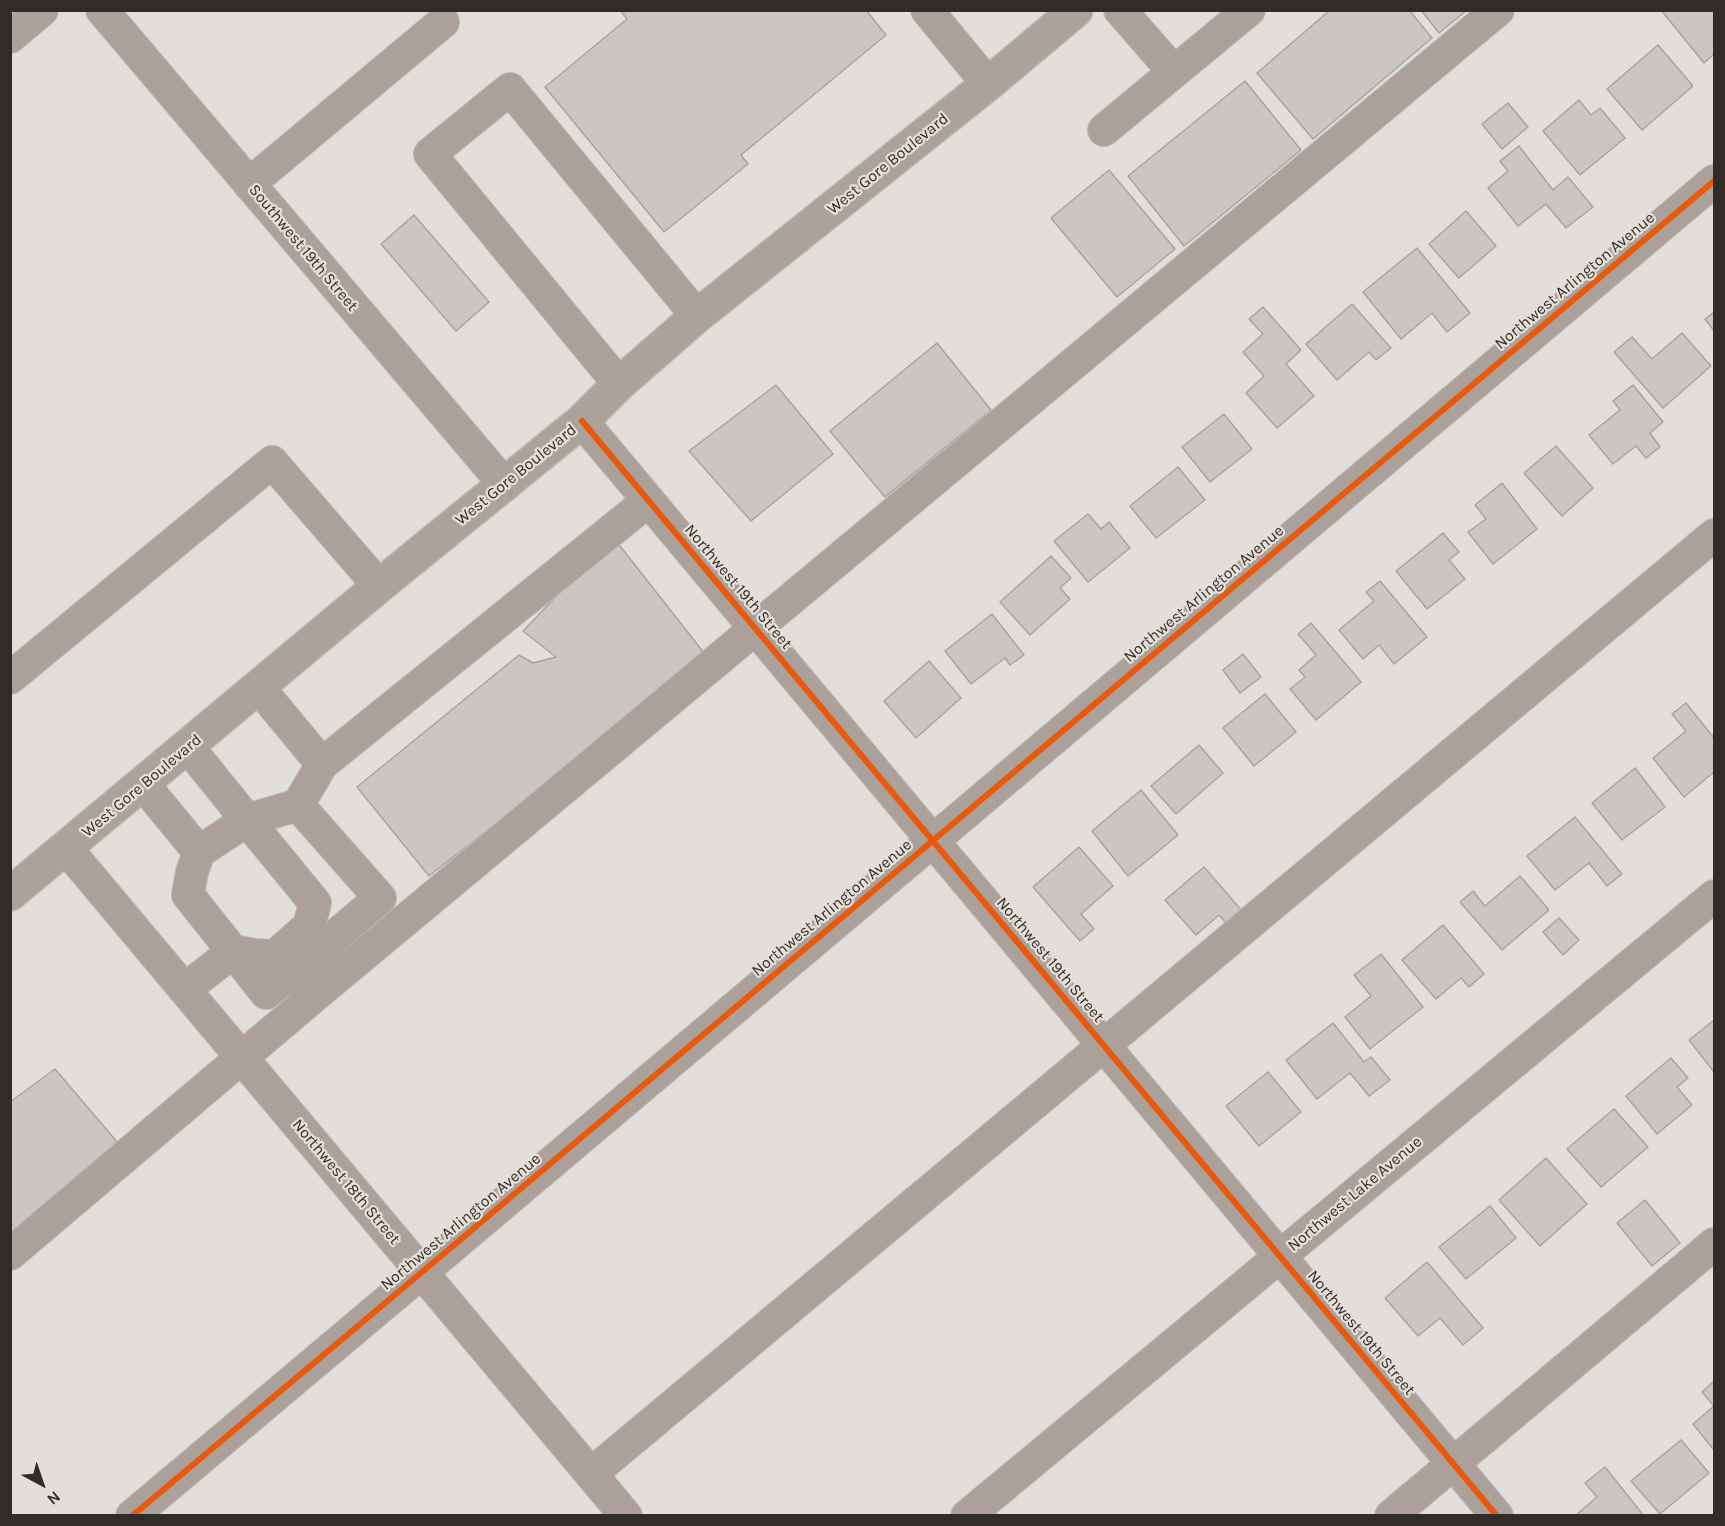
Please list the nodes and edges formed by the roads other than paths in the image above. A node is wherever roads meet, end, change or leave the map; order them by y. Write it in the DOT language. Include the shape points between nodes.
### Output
graph roads {
  1 [pos="42,10"];
  2 [pos="102,10"];
  3 [pos="927,10"];
  4 [pos="1076,10"];
  5 [pos="1120,10"];
  6 [pos="1249,10"];
  7 [pos="1498,10"];
  8 [pos="445,14"];
  9 [pos="10,37"];
  10 [pos="1174,72"];
  11 [pos="988,84"];
  12 [pos="1104,130"];
  13 [pos="1714,181"];
  14 [pos="249,184"];
  15 [pos="698,316"];
  16 [pos="619,384"];
  17 [pos="582,421"];
  18 [pos="505,485"];
  19 [pos="648,501"];
  20 [pos="1714,535"];
  21 [pos="379,586"];
  22 [pos="755,628"];
  23 [pos="10,678"];
  24 [pos="259,688"];
  25 [pos="188,747"];
  26 [pos="322,764"];
  27 [pos="143,784"];
  28 [pos="298,805"];
  29 [pos="247,820"];
  30 [pos="933,841"];
  31 [pos="66,848"];
  32 [pos="199,852"];
  33 [pos="13,887"];
  34 [pos="1714,896"];
  35 [pos="234,951"];
  36 [pos="293,972"];
  37 [pos="185,990"];
  38 [pos="313,997"];
  39 [pos="1104,1046"];
  40 [pos="241,1057"];
  41 [pos="1714,1244"];
  42 [pos="10,1254"];
  43 [pos="1280,1256"];
  44 [pos="422,1272"];
  45 [pos="1453,1463"];
  46 [pos="591,1474"];
  47 [pos="132,1515"];
  48 [pos="626,1515"];
  49 [pos="968,1515"];
  50 [pos="1391,1515"];
  51 [pos="1497,1515"];
  1 -- 9 [label="street"];
  2 -- 14 [label="street, Southwest 19th Street"];
  3 -- 11 [label="street"];
  4 -- 11 [label="main road, West Gore Boulevard"];
  5 -- 10 [label="street"];
  6 -- 10 [label="street"];
  7 -- 22 [label="street"];
  8 -- 14 [label="street"];
  10 -- 12 [label="street"];
  11 -- 15 [label="main road, West Gore Boulevard"];
  13 -- 30 [label="street, Northwest Arlington Avenue"];
  14 -- 18 [label="street, Southwest 19th Street"];
  15 -- 16 [label="main road, West Gore Boulevard"];
  15 -- 16 [label="street" via="510,89 430,154"];
  16 -- 17 [label="main road, West Gore Boulevard"];
  17 -- 18 [label="main road, West Gore Boulevard"];
  17 -- 19 [label="street, Northwest 19th Street"];
  18 -- 21 [label="main road, West Gore Boulevard"];
  19 -- 22 [label="street, Northwest 19th Street"];
  19 -- 26 [label="street"];
  20 -- 39 [label="street"];
  21 -- 23 [label="street" via="272,462"];
  21 -- 24 [label="main road, West Gore Boulevard"];
  22 -- 30 [label="street, Northwest 19th Street"];
  22 -- 38 [label="street"];
  24 -- 25 [label="main road, West Gore Boulevard"];
  24 -- 26 [label="street"];
  25 -- 27 [label="main road, West Gore Boulevard"];
  25 -- 29 [label="street"];
  26 -- 28 [label="street"];
  27 -- 31 [label="main road, West Gore Boulevard"];
  27 -- 32 [label="street"];
  28 -- 29 [label="street"];
  28 -- 36 [label="street" via="380,898"];
  29 -- 32 [label="street"];
  29 -- 35 [label="street" via="315,903 309,926 274,956"];
  30 -- 39 [label="street, Northwest 19th Street"];
  30 -- 44 [label="street, Northwest Arlington Avenue"];
  31 -- 33 [label="main road, West Gore Boulevard"];
  31 -- 37 [label="street, Northwest 18th Street"];
  32 -- 35 [label="street" via="188,895"];
  34 -- 43 [label="street, Northwest Lake Avenue"];
  35 -- 36 [label="street" via="266,993"];
  35 -- 37 [label="street"];
  36 -- 38 [label="street"];
  37 -- 40 [label="street, Northwest 18th Street"];
  38 -- 40 [label="street"];
  39 -- 43 [label="street, Northwest 19th Street"];
  39 -- 46 [label="street"];
  40 -- 42 [label="street"];
  40 -- 44 [label="street, Northwest 18th Street"];
  41 -- 45 [label="street"];
  43 -- 45 [label="street, Northwest 19th Street"];
  43 -- 49 [label="street, Northwest Lake Avenue"];
  44 -- 46 [label="street, Northwest 18th Street"];
  44 -- 47 [label="street, Northwest Arlington Avenue"];
  45 -- 50 [label="street"];
  45 -- 51 [label="street, Northwest 19th Street"];
  46 -- 48 [label="street, Northwest 18th Street"];
}
